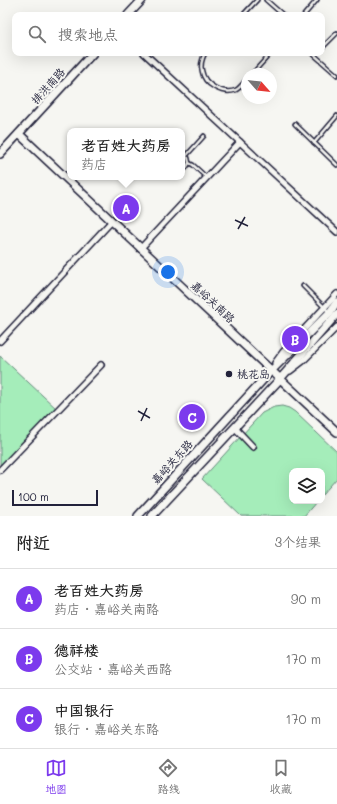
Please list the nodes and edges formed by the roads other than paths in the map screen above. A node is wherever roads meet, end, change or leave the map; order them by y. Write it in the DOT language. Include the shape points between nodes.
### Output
graph roads {
  1 [pos="142,0"];
  2 [pos="257,0"];
  3 [pos="266,0"];
  4 [pos="317,0"];
  5 [pos="131,12"];
  6 [pos="246,12"];
  7 [pos="280,12"];
  8 [pos="307,12"];
  9 [pos="337,33"];
  10 [pos="325,45"];
  11 [pos="90,56"];
  12 [pos="147,56"];
  13 [pos="204,56"];
  14 [pos="268,56"];
  15 [pos="317,56"];
  16 [pos="257,68"];
  17 [pos="337,75"];
  18 [pos="241,86"];
  19 [pos="337,116"];
  20 [pos="295,124"];
  21 [pos="18,134"];
  22 [pos="204,136"];
  23 [pos="240,142"];
  24 [pos="314,143"];
  25 [pos="2,149"];
  26 [pos="186,156"];
  27 [pos="189,163"];
  28 [pos="337,165"];
  29 [pos="185,168"];
  30 [pos="206,178"];
  31 [pos="111,222"];
  32 [pos="337,231"];
  33 [pos="140,249"];
  34 [pos="303,286"];
  35 [pos="337,294"];
  36 [pos="337,302"];
  37 [pos="333,312"];
  38 [pos="337,327"];
  39 [pos="0,341"];
  40 [pos="101,365"];
  41 [pos="271,371"];
  42 [pos="280,379"];
  43 [pos="234,428"];
  44 [pos="337,432"];
  45 [pos="253,447"];
  46 [pos="0,470"];
  47 [pos="138,516"];
  48 [pos="152,516"];
  1 -- 5 [label="main road"];
  2 -- 6 [label="lane"];
  3 -- 7 [label="lane"];
  4 -- 8 [label="lane"];
  9 -- 10 [label="lane"];
  11 -- 21 [label="main road, 排洪南路"];
  12 -- 23 [label="street"];
  13 -- 18 [label="lane" via="201,70 213,87 229,91 237,90"];
  14 -- 16 [label="lane"];
  15 -- 17 [label="lane"];
  19 -- 24 [label="lane"];
  20 -- 24 [label="lane"];
  21 -- 25 [label="main road, 排洪南路"];
  21 -- 31 [label="main road, 嘉峪关南路"];
  22 -- 26 [label="lane"];
  23 -- 30 [label="street"];
  23 -- 32 [label="street"];
  24 -- 28 [label="lane"];
  26 -- 27 [label="lane"];
  27 -- 29 [label="lane"];
  27 -- 30 [label="lane"];
  30 -- 33 [label="street"];
  31 -- 33 [label="main road, 嘉峪关南路"];
  31 -- 39 [label="street"];
  33 -- 41 [label="main road, 嘉峪关南路"];
  34 -- 37 [label="lane"];
  35 -- 37 [label="street"];
  36 -- 37 [label="main road"];
  37 -- 41 [label="main road, 嘉峪关东路"];
  37 -- 42 [label="main road, 嘉峪关东路"];
  38 -- 42 [label="street" via="303,361"];
  40 -- 46 [label="street"];
  41 -- 42 [label="main road, 嘉峪关南路"];
  41 -- 47 [label="main road, 嘉峪关东路"];
  42 -- 43 [label="main road, 嘉峪关东路"];
  42 -- 44 [label="main road, 嘉峪关南路"];
  43 -- 45 [label="street"];
  43 -- 48 [label="main road, 嘉峪关东路"];
}
